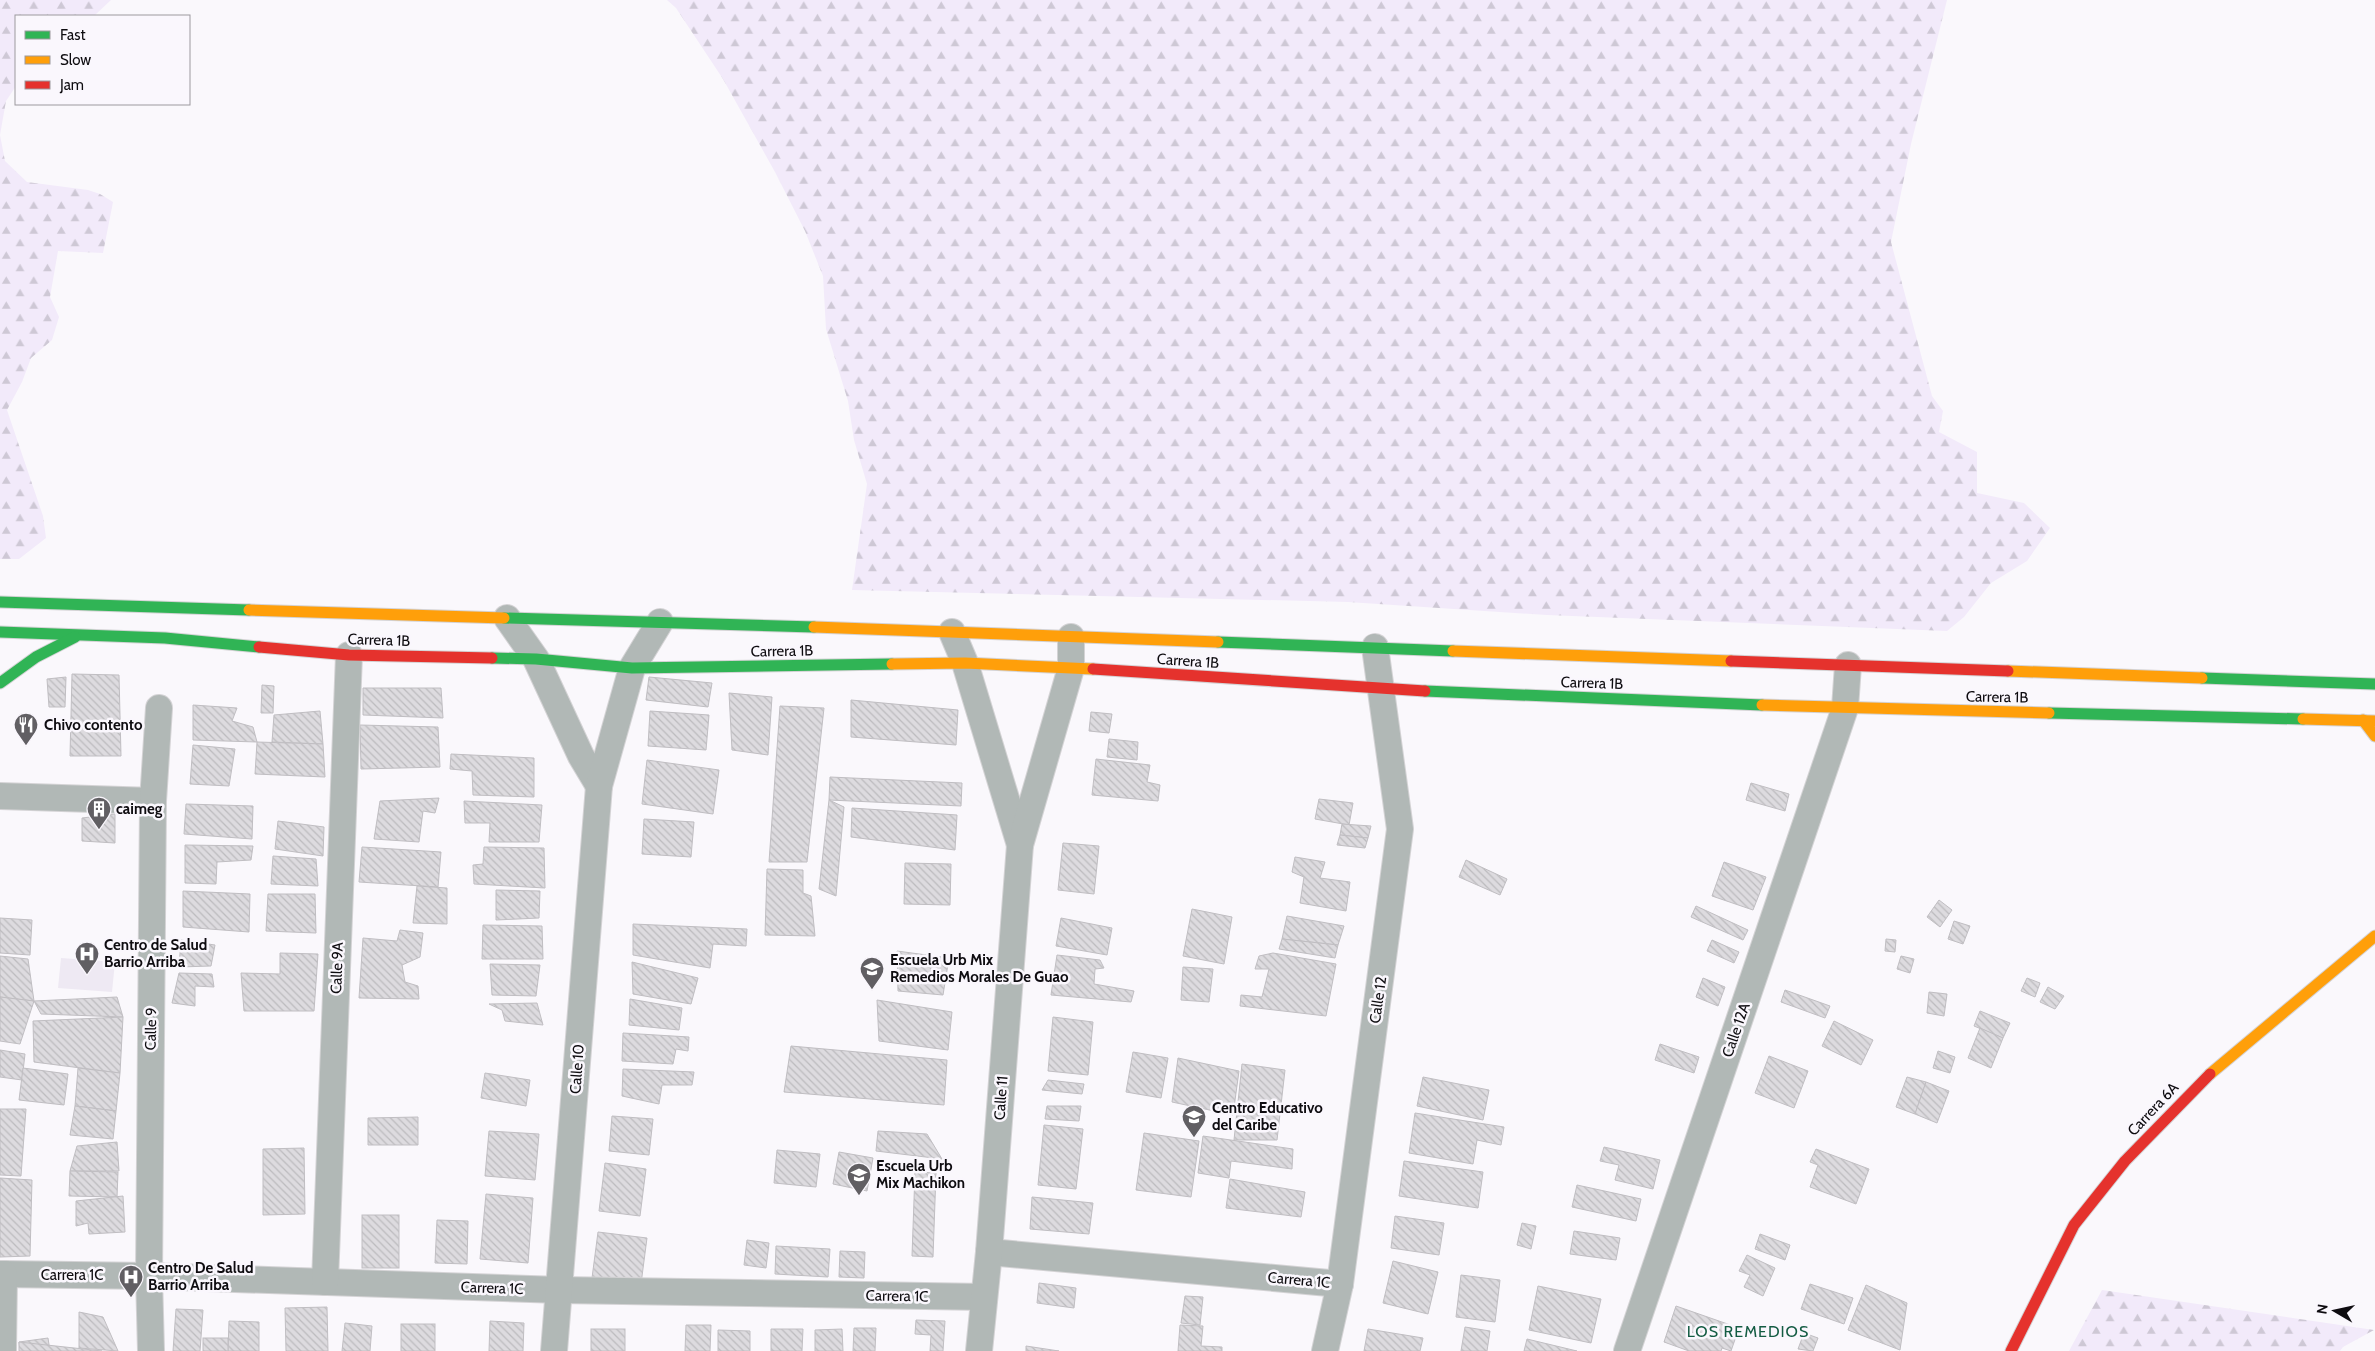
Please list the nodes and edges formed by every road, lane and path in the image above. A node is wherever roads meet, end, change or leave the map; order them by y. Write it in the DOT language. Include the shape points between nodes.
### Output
graph roads {
  1 [pos="0,602"];
  2 [pos="507,618"];
  3 [pos="660,622"];
  4 [pos="0,632"];
  5 [pos="952,632"];
  6 [pos="82,635"];
  7 [pos="1071,637"];
  8 [pos="1375,647"];
  9 [pos="349,655"];
  10 [pos="536,659"];
  11 [pos="965,663"];
  12 [pos="1848,665"];
  13 [pos="632,668"];
  14 [pos="1071,668"];
  15 [pos="0,683"];
  16 [pos="2375,684"];
  17 [pos="1382,689"];
  18 [pos="159,708"];
  19 [pos="1845,708"];
  20 [pos="2362,720"];
  21 [pos="2375,722"];
  22 [pos="2375,736"];
  23 [pos="599,786"];
  24 [pos="0,796"];
  25 [pos="153,801"];
  26 [pos="1020,845"];
  27 [pos="2375,936"];
  28 [pos="989,1252"];
  29 [pos="2,1274"];
  30 [pos="148,1276"];
  31 [pos="325,1282"];
  32 [pos="1340,1284"];
  33 [pos="560,1290"];
  34 [pos="984,1297"];
  35 [pos="3,1351"];
  36 [pos="150,1351"];
  37 [pos="554,1351"];
  38 [pos="978,1351"];
  39 [pos="1325,1351"];
  40 [pos="1627,1351"];
  41 [pos="2011,1351"];
  1 -- 2 [label="main road, Carrera 1B"];
  2 -- 3 [label="main road, Carrera 1B"];
  2 -- 10 [label="street"];
  3 -- 5 [label="main road, Carrera 1B"];
  3 -- 13 [label="street, Calle 10"];
  4 -- 6 [label="main road, Carrera 1B"];
  5 -- 7 [label="main road, Carrera 1B"];
  5 -- 11 [label="street"];
  6 -- 9 [label="main road, Carrera 1B" via="166,638"];
  6 -- 15 [label="main road" via="59,643"];
  7 -- 8 [label="main road, Carrera 1B"];
  7 -- 14 [label="street"];
  8 -- 12 [label="main road, Carrera 1B"];
  8 -- 17 [label="street, Calle 12"];
  9 -- 10 [label="main road, Carrera 1B"];
  9 -- 31 [label="street, Calle 9A"];
  10 -- 13 [label="main road, Carrera 1B"];
  10 -- 23 [label="street" via="581,756"];
  11 -- 13 [label="main road, Carrera 1B"];
  11 -- 14 [label="main road, Carrera 1B"];
  11 -- 26 [label="street"];
  12 -- 16 [label="main road, Carrera 1B"];
  12 -- 19 [label="street, Calle 12A"];
  13 -- 23 [label="street, Calle 10"];
  14 -- 17 [label="main road, Carrera 1B"];
  14 -- 26 [label="street"];
  17 -- 19 [label="main road, Carrera 1B"];
  17 -- 32 [label="street, Calle 12" via="1400,829"];
  18 -- 25 [label="street, Calle 9"];
  19 -- 20 [label="main road, Carrera 1B"];
  19 -- 40 [label="street, Calle 12A"];
  20 -- 21 [label="main road, Carrera 1B"];
  20 -- 22 [label="main road"];
  23 -- 33 [label="street, Calle 10"];
  24 -- 25 [label="street"];
  25 -- 30 [label="street, Calle 9"];
  26 -- 28 [label="street, Calle 11"];
  27 -- 41 [label="main road, Carrera 6A" via="2198,1082 2125,1160 2074,1225"];
  28 -- 32 [label="street, Carrera 1C"];
  28 -- 34 [label="street, Calle 11"];
  29 -- 30 [label="street, Carrera 1C"];
  29 -- 35 [label="street"];
  30 -- 31 [label="street, Carrera 1C"];
  30 -- 36 [label="street, Calle 9"];
  31 -- 33 [label="street, Carrera 1C"];
  32 -- 39 [label="street, Calle 12"];
  33 -- 34 [label="street, Carrera 1C"];
  33 -- 37 [label="street, Calle 10"];
  34 -- 38 [label="street, Calle 11"];
}
